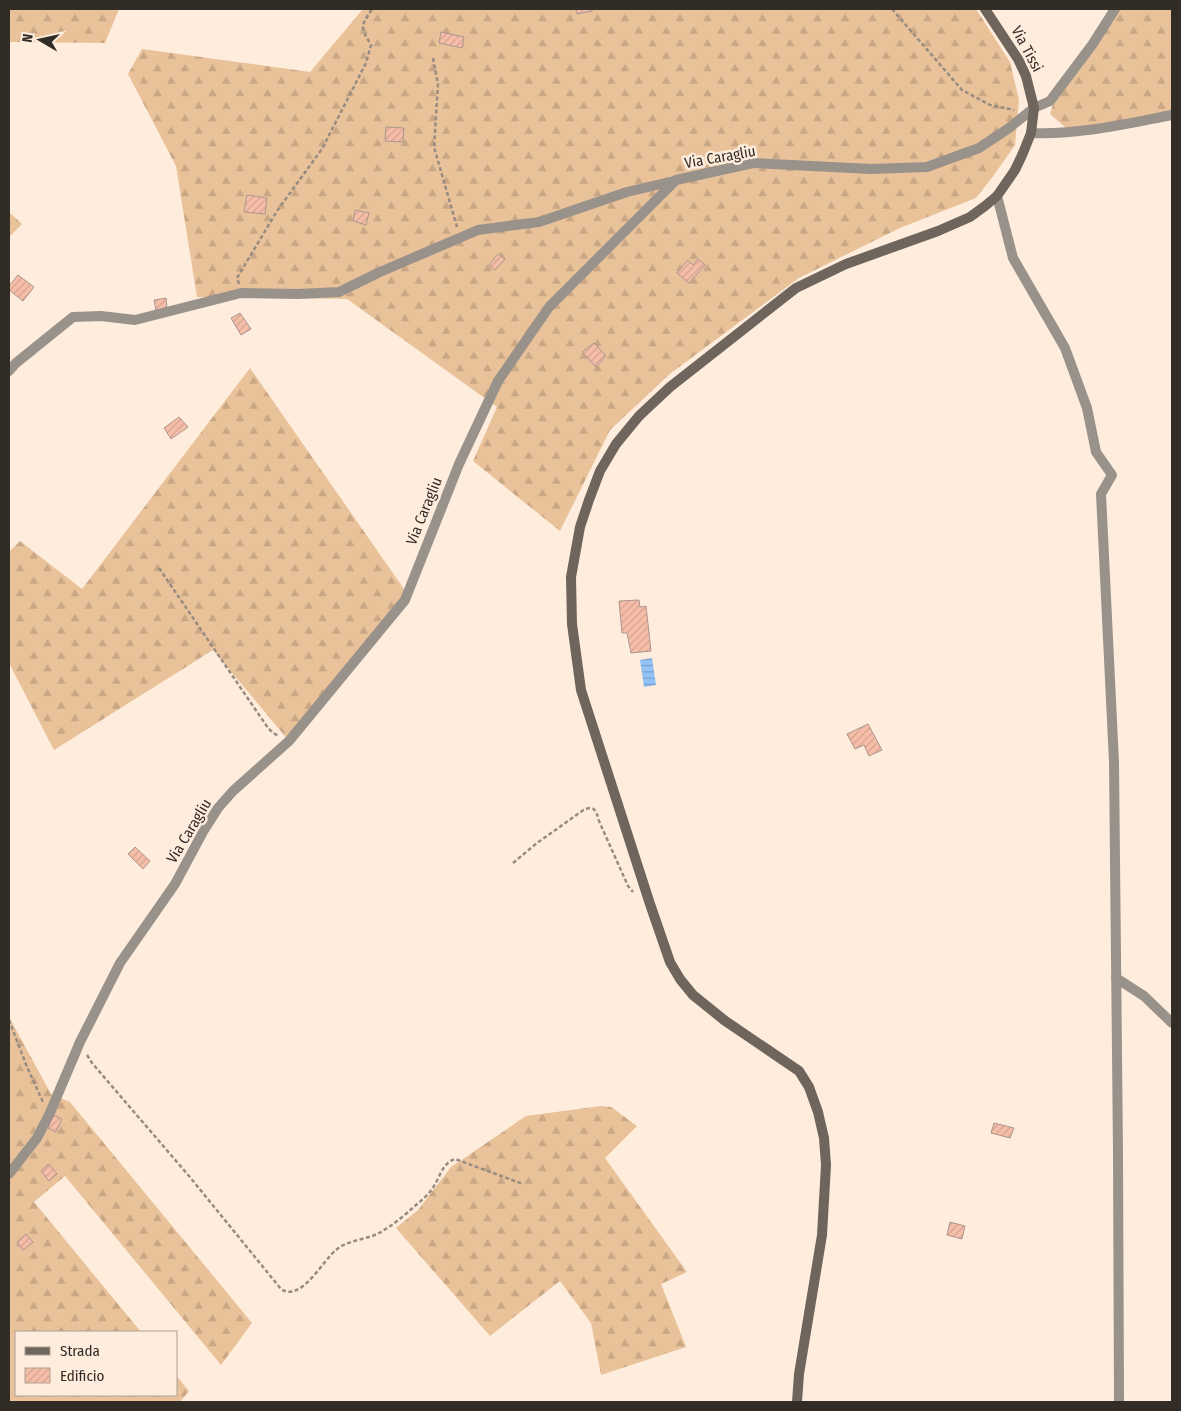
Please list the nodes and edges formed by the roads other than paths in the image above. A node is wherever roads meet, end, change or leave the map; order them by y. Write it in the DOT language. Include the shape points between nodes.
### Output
graph roads {
  1 [pos="985,9"];
  2 [pos="1115,9"];
  3 [pos="1031,110"];
  4 [pos="1172,115"];
  5 [pos="1031,133"];
  6 [pos="676,180"];
  7 [pos="997,196"];
  8 [pos="9,371"];
  9 [pos="1116,978"];
  10 [pos="1172,1023"];
  11 [pos="9,1174"];
  12 [pos="797,1402"];
  13 [pos="1119,1402"];
  1 -- 3 [label="main road, Via Tissi" via="1026,76"];
  2 -- 3 [label="street, Via Caragliu" via="1050,101"];
  3 -- 5 [label="main road"];
  3 -- 6 [label="street, Via Caragliu" via="978,148 927,167 871,169 753,164"];
  4 -- 5 [label="street" via="1106,128"];
  5 -- 7 [label="main road" via="1015,170"];
  6 -- 8 [label="street" via="627,192 540,222 478,230 339,292 241,293 135,320 73,317"];
  6 -- 11 [label="street, Via Caragliu" via="550,307 498,381 459,464 405,600 289,741 218,808 175,884 120,963 80,1042 49,1115"];
  7 -- 9 [label="street" via="1013,258 1065,348 1087,408 1096,452 1112,475 1101,494 1114,762"];
  7 -- 12 [label="main road" via="970,217 846,264 796,288 670,387 616,444 588,500 575,548 571,577 572,624 581,690 670,962 693,995 799,1071 818,1112 826,1165 822,1235"];
  9 -- 10 [label="street" via="1144,996"];
  9 -- 13 [label="street"];
}
